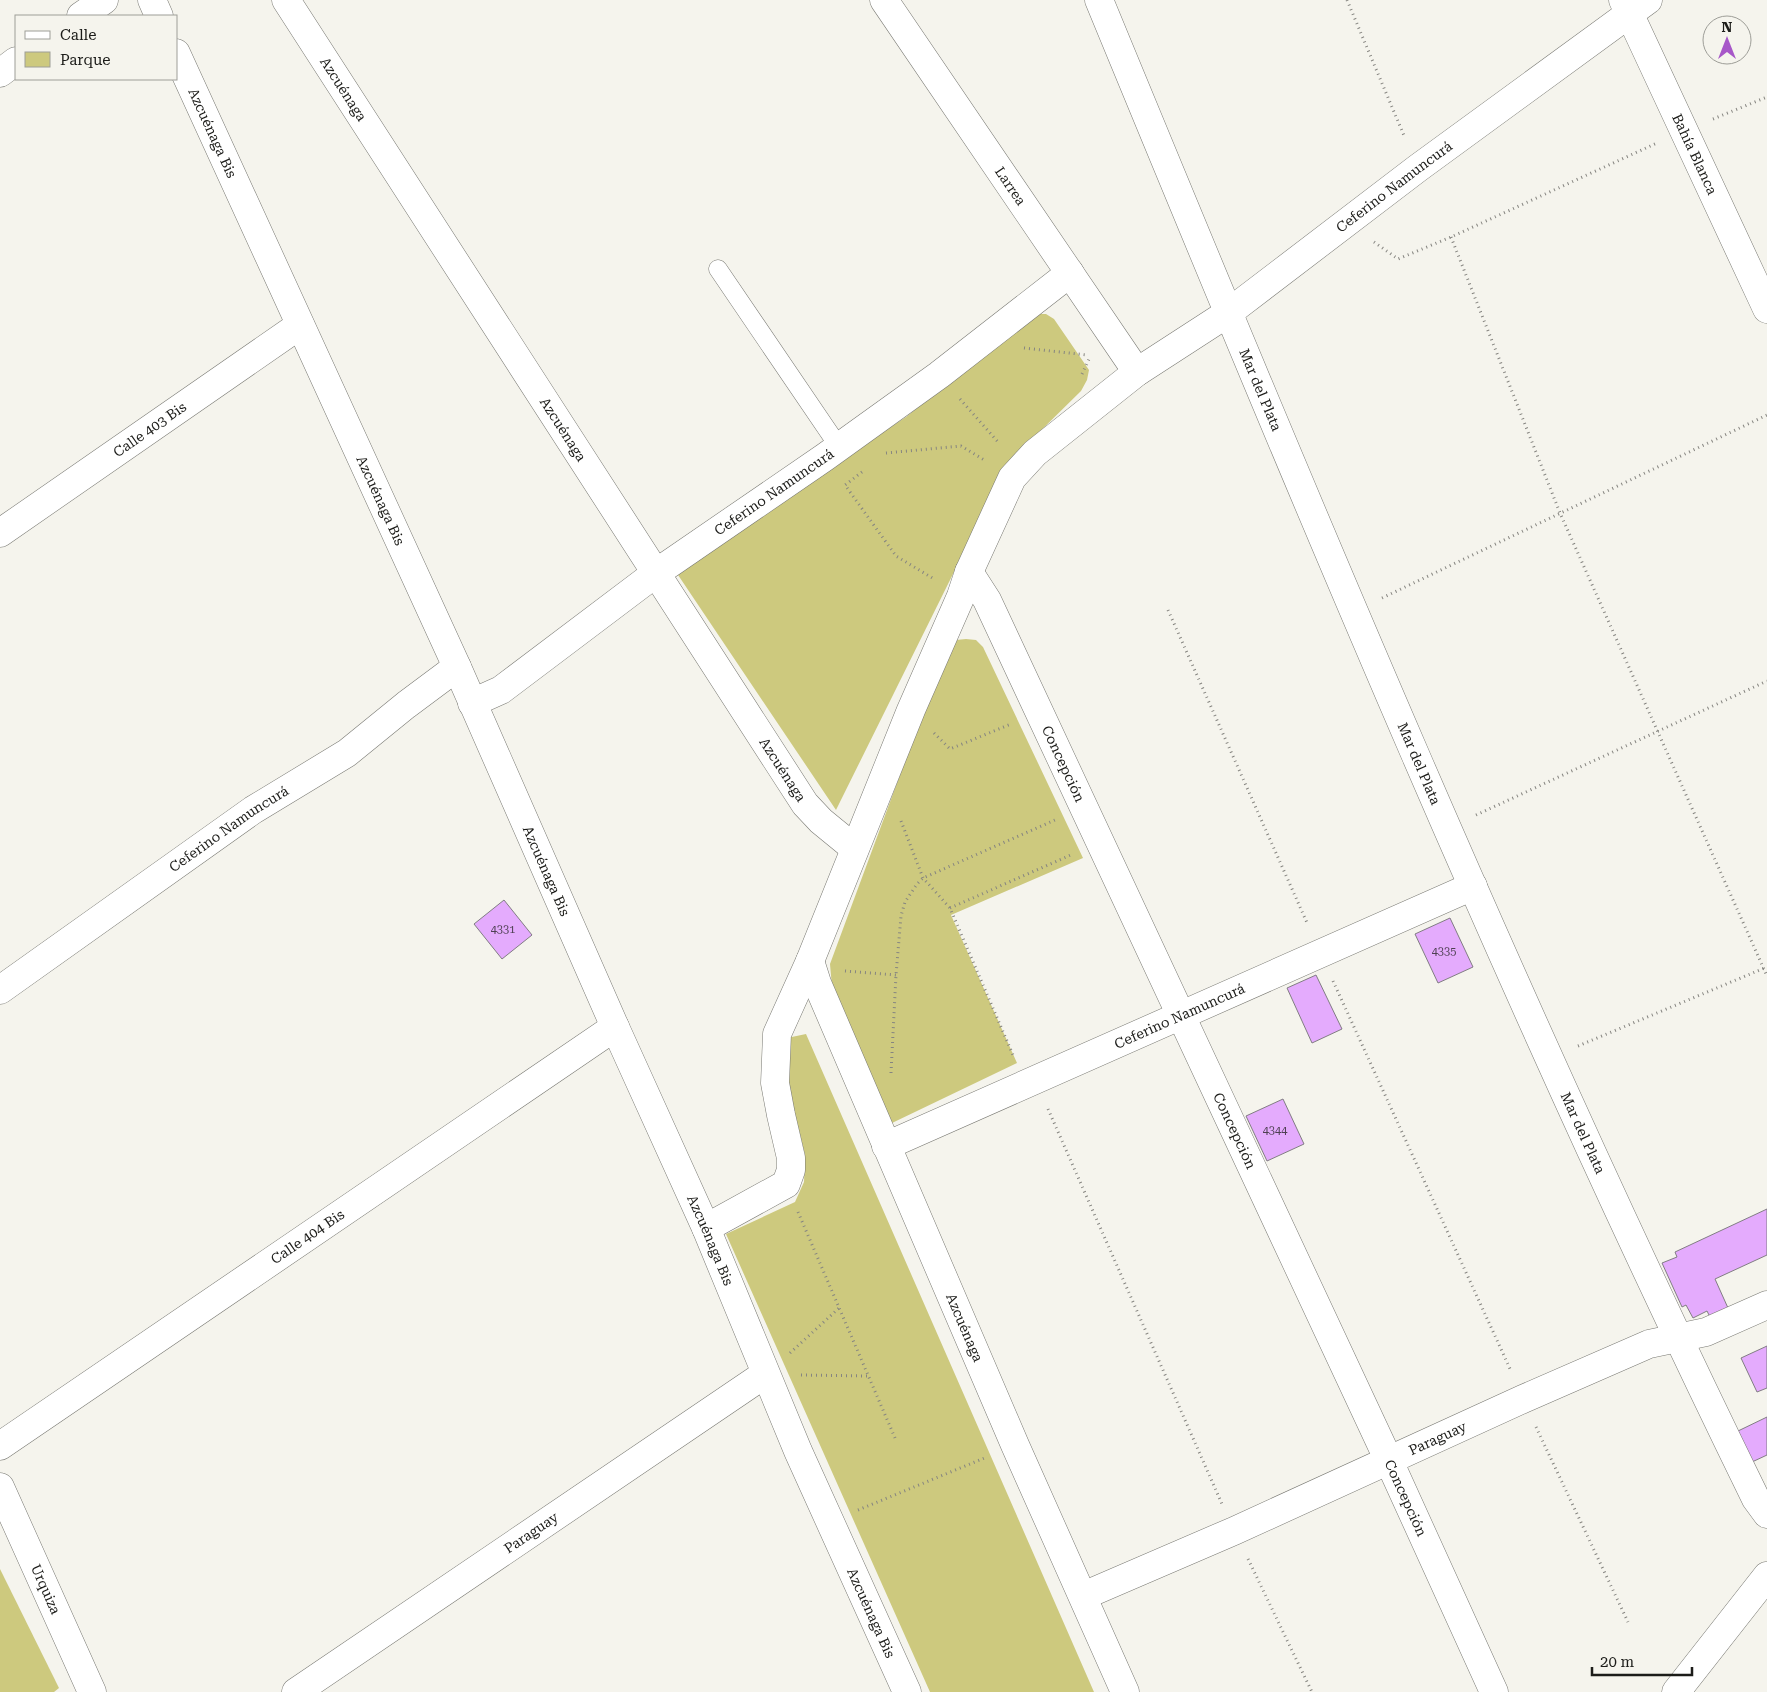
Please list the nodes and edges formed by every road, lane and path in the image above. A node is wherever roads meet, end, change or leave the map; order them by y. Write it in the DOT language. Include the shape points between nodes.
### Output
graph roads {
  1 [pos="104,0"];
  2 [pos="152,0"];
  3 [pos="286,0"];
  4 [pos="884,0"];
  5 [pos="1099,0"];
  6 [pos="1347,0"];
  7 [pos="1633,4"];
  8 [pos="82,15"];
  9 [pos="159,15"];
  10 [pos="178,57"];
  11 [pos="15,62"];
  12 [pos="0,73"];
  13 [pos="1767,97"];
  14 [pos="1683,131"];
  15 [pos="1418,168"];
  16 [pos="1451,237"];
  17 [pos="1370,238"];
  18 [pos="718,269"];
  19 [pos="1070,273"];
  20 [pos="1767,309"];
  21 [pos="1228,313"];
  22 [pos="300,325"];
  23 [pos="1021,348"];
  24 [pos="1137,372"];
  25 [pos="938,375"];
  26 [pos="1079,379"];
  27 [pos="1767,415"];
  28 [pos="1003,438"];
  29 [pos="999,444"];
  30 [pos="839,447"];
  31 [pos="893,448"];
  32 [pos="995,449"];
  33 [pos="886,454"];
  34 [pos="991,455"];
  35 [pos="879,459"];
  36 [pos="987,461"];
  37 [pos="865,469"];
  38 [pos="983,470"];
  39 [pos="1560,513"];
  40 [pos="0,533"];
  41 [pos="656,573"];
  42 [pos="965,584"];
  43 [pos="1168,610"];
  44 [pos="1354,611"];
  45 [pos="457,667"];
  46 [pos="1767,681"];
  47 [pos="472,703"];
  48 [pos="911,710"];
  49 [pos="1038,712"];
  50 [pos="1657,730"];
  51 [pos="884,776"];
  52 [pos="1082,807"];
  53 [pos="1448,827"];
  54 [pos="1099,843"];
  55 [pos="854,848"];
  56 [pos="923,878"];
  57 [pos="1473,886"];
  58 [pos="950,908"];
  59 [pos="1321,954"];
  60 [pos="1765,968"];
  61 [pos="813,972"];
  62 [pos="896,975"];
  63 [pos="1767,976"];
  64 [pos="0,990"];
  65 [pos="1181,1014"];
  66 [pos="615,1027"];
  67 [pos="1549,1058"];
  68 [pos="891,1074"];
  69 [pos="1030,1081"];
  70 [pos="886,1146"];
  71 [pos="786,1184"];
  72 [pos="706,1228"];
  73 [pos="1767,1306"];
  74 [pos="839,1308"];
  75 [pos="1678,1339"];
  76 [pos="766,1374"];
  77 [pos="868,1376"];
  78 [pos="1523,1399"];
  79 [pos="895,1438"];
  80 [pos="0,1446"];
  81 [pos="1015,1446"];
  82 [pos="1389,1461"];
  83 [pos="0,1487"];
  84 [pos="1767,1514"];
  85 [pos="830,1522"];
  86 [pos="1234,1531"];
  87 [pos="1767,1576"];
  88 [pos="1083,1596"];
  89 [pos="1628,1622"];
  90 [pos="92,1692"];
  91 [pos="296,1692"];
  92 [pos="907,1692"];
  93 [pos="1125,1692"];
  94 [pos="1312,1692"];
  95 [pos="1494,1692"];
  96 [pos="1676,1692"];
  1 -- 8 [label="street"];
  2 -- 9 [label="street"];
  3 -- 41 [label="street, Azcuénaga"];
  4 -- 19 [label="street, Larrea"];
  5 -- 21 [label="street, Mar del Plata"];
  6 -- 15 [label="path"];
  7 -- 14 [label="street, Bahía Blanca"];
  7 -- 15 [label="street, Ceferino Namuncurá"];
  10 -- 22 [label="street, Azcuénaga Bis"];
  11 -- 12 [label="street"];
  13 -- 14 [label="path"];
  14 -- 16 [label="path"];
  14 -- 20 [label="street, Bahía Blanca"];
  15 -- 21 [label="street, Ceferino Namuncurá"];
  16 -- 17 [label="path" via="1398,259"];
  16 -- 39 [label="path"];
  18 -- 30 [label="lane"];
  19 -- 24 [label="street, Larrea"];
  19 -- 25 [label="street, Ceferino Namuncurá"];
  21 -- 24 [label="street, Ceferino Namuncurá"];
  21 -- 44 [label="street, Mar del Plata"];
  22 -- 40 [label="street, Calle 403 Bis"];
  22 -- 45 [label="street, Azcuénaga Bis"];
  23 -- 26 [label="path" via="1091,355"];
  24 -- 42 [label="street, Ceferino Namuncurá" via="1035,454 1012,478"];
  25 -- 29 [label="path"];
  25 -- 30 [label="street, Ceferino Namuncurá"];
  27 -- 39 [label="path"];
  28 -- 29 [label="path"];
  29 -- 32 [label="path"];
  30 -- 41 [label="street, Ceferino Namuncurá"];
  31 -- 33 [label="path"];
  33 -- 35 [label="path"];
  33 -- 36 [label="path" via="962,446"];
  34 -- 36 [label="path"];
  36 -- 38 [label="path"];
  37 -- 42 [label="path" via="845,485 896,556"];
  39 -- 44 [label="path"];
  39 -- 50 [label="path"];
  41 -- 47 [label="street, Ceferino Namuncurá" via="501,690"];
  41 -- 55 [label="street, Azcuénaga" via="805,804"];
  42 -- 48 [label="street, Ceferino Namuncurá"];
  42 -- 49 [label="street, Concepción" via="987,600"];
  43 -- 59 [label="path"];
  44 -- 53 [label="street, Mar del Plata"];
  45 -- 47 [label="street, Azcuénaga Bis"];
  45 -- 64 [label="street, Ceferino Namuncurá" via="347,753 253,810"];
  46 -- 50 [label="path"];
  47 -- 66 [label="street, Azcuénaga Bis"];
  48 -- 49 [label="path" via="950,749"];
  48 -- 51 [label="street, Ceferino Namuncurá"];
  49 -- 52 [label="street, Concepción"];
  50 -- 53 [label="path"];
  50 -- 60 [label="path"];
  51 -- 55 [label="street, Ceferino Namuncurá"];
  51 -- 56 [label="path"];
  52 -- 54 [label="street, Concepción"];
  52 -- 56 [label="path"];
  53 -- 57 [label="street, Mar del Plata"];
  54 -- 58 [label="path"];
  54 -- 65 [label="street, Concepción"];
  55 -- 61 [label="street, Ceferino Namuncurá"];
  56 -- 58 [label="path"];
  56 -- 62 [label="path" via="905,902 900,916"];
  57 -- 59 [label="street, Ceferino Namuncurá"];
  57 -- 67 [label="street, Mar del Plata"];
  58 -- 69 [label="path"];
  59 -- 65 [label="street, Ceferino Namuncurá"];
  59 -- 78 [label="path"];
  60 -- 63 [label="path"];
  60 -- 67 [label="path"];
  61 -- 62 [label="path"];
  61 -- 70 [label="street, Azcuénaga"];
  61 -- 71 [label="street, Ceferino Namuncurá" via="777,1034 775,1083 791,1158"];
  62 -- 68 [label="path"];
  65 -- 69 [label="street, Ceferino Namuncurá"];
  65 -- 82 [label="street, Concepción"];
  66 -- 72 [label="street, Azcuénaga Bis"];
  66 -- 80 [label="street, Calle 404 Bis"];
  67 -- 75 [label="street, Mar del Plata"];
  69 -- 70 [label="street, Ceferino Namuncurá"];
  69 -- 86 [label="path"];
  70 -- 81 [label="street, Azcuénaga"];
  71 -- 72 [label="street"];
  71 -- 74 [label="path"];
  72 -- 76 [label="street, Azcuénaga Bis"];
  73 -- 75 [label="street, Paraguay" via="1706,1332"];
  74 -- 76 [label="path"];
  74 -- 77 [label="path"];
  75 -- 78 [label="street, Paraguay" via="1649,1344"];
  75 -- 84 [label="street, Mar del Plata" via="1756,1499"];
  76 -- 77 [label="path"];
  76 -- 85 [label="street, Azcuénaga Bis"];
  76 -- 91 [label="street, Paraguay"];
  77 -- 79 [label="path"];
  78 -- 82 [label="street, Paraguay"];
  78 -- 89 [label="path"];
  81 -- 85 [label="path"];
  81 -- 88 [label="street, Azcuénaga"];
  82 -- 86 [label="street, Paraguay"];
  82 -- 95 [label="street, Concepción"];
  83 -- 90 [label="street, Urquiza"];
  85 -- 92 [label="street, Azcuénaga Bis"];
  86 -- 88 [label="street, Paraguay"];
  86 -- 94 [label="path"];
  87 -- 96 [label="street"];
  88 -- 93 [label="street, Azcuénaga"];
}
